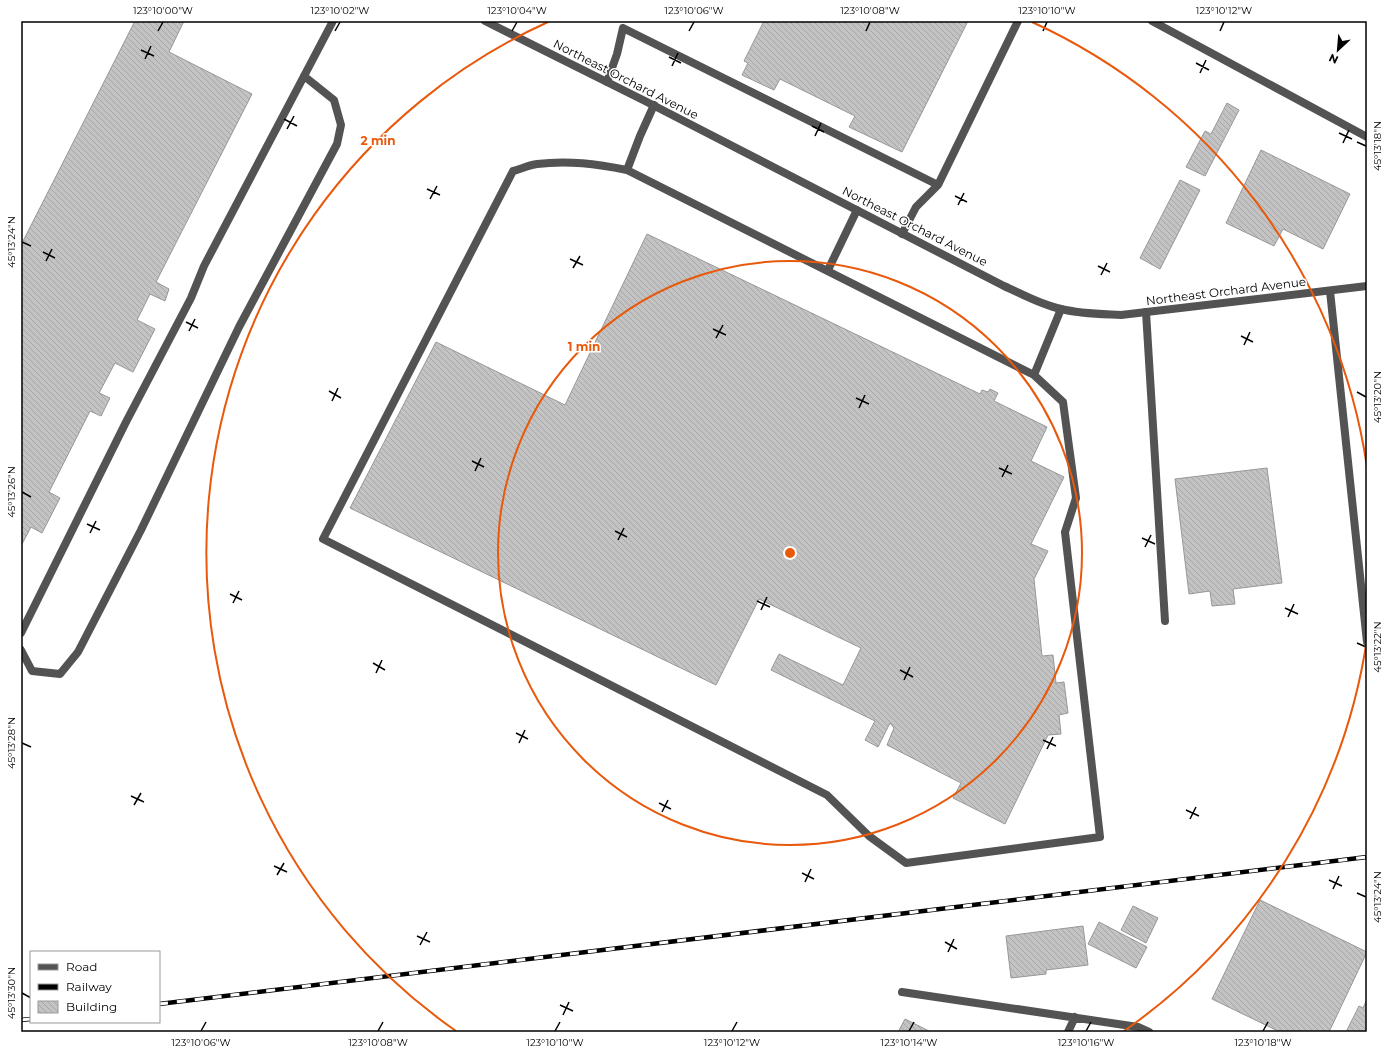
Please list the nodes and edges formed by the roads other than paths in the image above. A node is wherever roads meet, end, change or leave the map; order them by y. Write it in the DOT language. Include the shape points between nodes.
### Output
graph roads {
  1 [pos="333,21"];
  2 [pos="485,21"];
  3 [pos="1018,21"];
  4 [pos="1152,21"];
  5 [pos="304,76"];
  6 [pos="607,82"];
  7 [pos="654,105"];
  8 [pos="1367,137"];
  9 [pos="627,170"];
  10 [pos="938,186"];
  11 [pos="857,210"];
  12 [pos="902,234"];
  13 [pos="828,270"];
  14 [pos="1367,286"];
  15 [pos="1330,291"];
  16 [pos="1061,309"];
  17 [pos="1146,312"];
  18 [pos="1034,375"];
  19 [pos="1165,620"];
  20 [pos="21,633"];
  21 [pos="1367,642"];
  22 [pos="21,650"];
  23 [pos="902,992"];
  24 [pos="1075,1017"];
  25 [pos="1068,1032"];
  26 [pos="1149,1032"];
  1 -- 5 [label="street"];
  2 -- 6 [label="street, Northeast Orchard Avenue"];
  3 -- 10 [label="street"];
  4 -- 8 [label="street"];
  5 -- 20 [label="street" via="204,266 191,298"];
  5 -- 22 [label="street" via="334,100 341,125 337,144 239,327 141,530 78,652 60,674 32,671"];
  6 -- 7 [label="street, Northeast Orchard Avenue"];
  6 -- 10 [label="street" via="623,28"];
  7 -- 9 [label="street"];
  7 -- 11 [label="street, Northeast Orchard Avenue"];
  9 -- 13 [label="street"];
  9 -- 18 [label="street" via="599,164 567,162 536,164 513,171 323,539 827,795 869,836 906,863 1100,837 1066,532 1076,498 1063,402"];
  10 -- 12 [label="street" via="916,207"];
  11 -- 12 [label="street, Northeast Orchard Avenue"];
  11 -- 13 [label="street"];
  12 -- 16 [label="street, Northeast Orchard Avenue" via="1004,286"];
  13 -- 18 [label="street"];
  14 -- 15 [label="street, Northeast Orchard Avenue"];
  15 -- 17 [label="street, Northeast Orchard Avenue"];
  15 -- 21 [label="street"];
  16 -- 17 [label="street, Northeast Orchard Avenue" via="1121,315"];
  16 -- 18 [label="street"];
  17 -- 19 [label="street"];
  23 -- 24 [label="street"];
  24 -- 25 [label="street"];
  24 -- 26 [label="street" via="1138,1027"];
}
